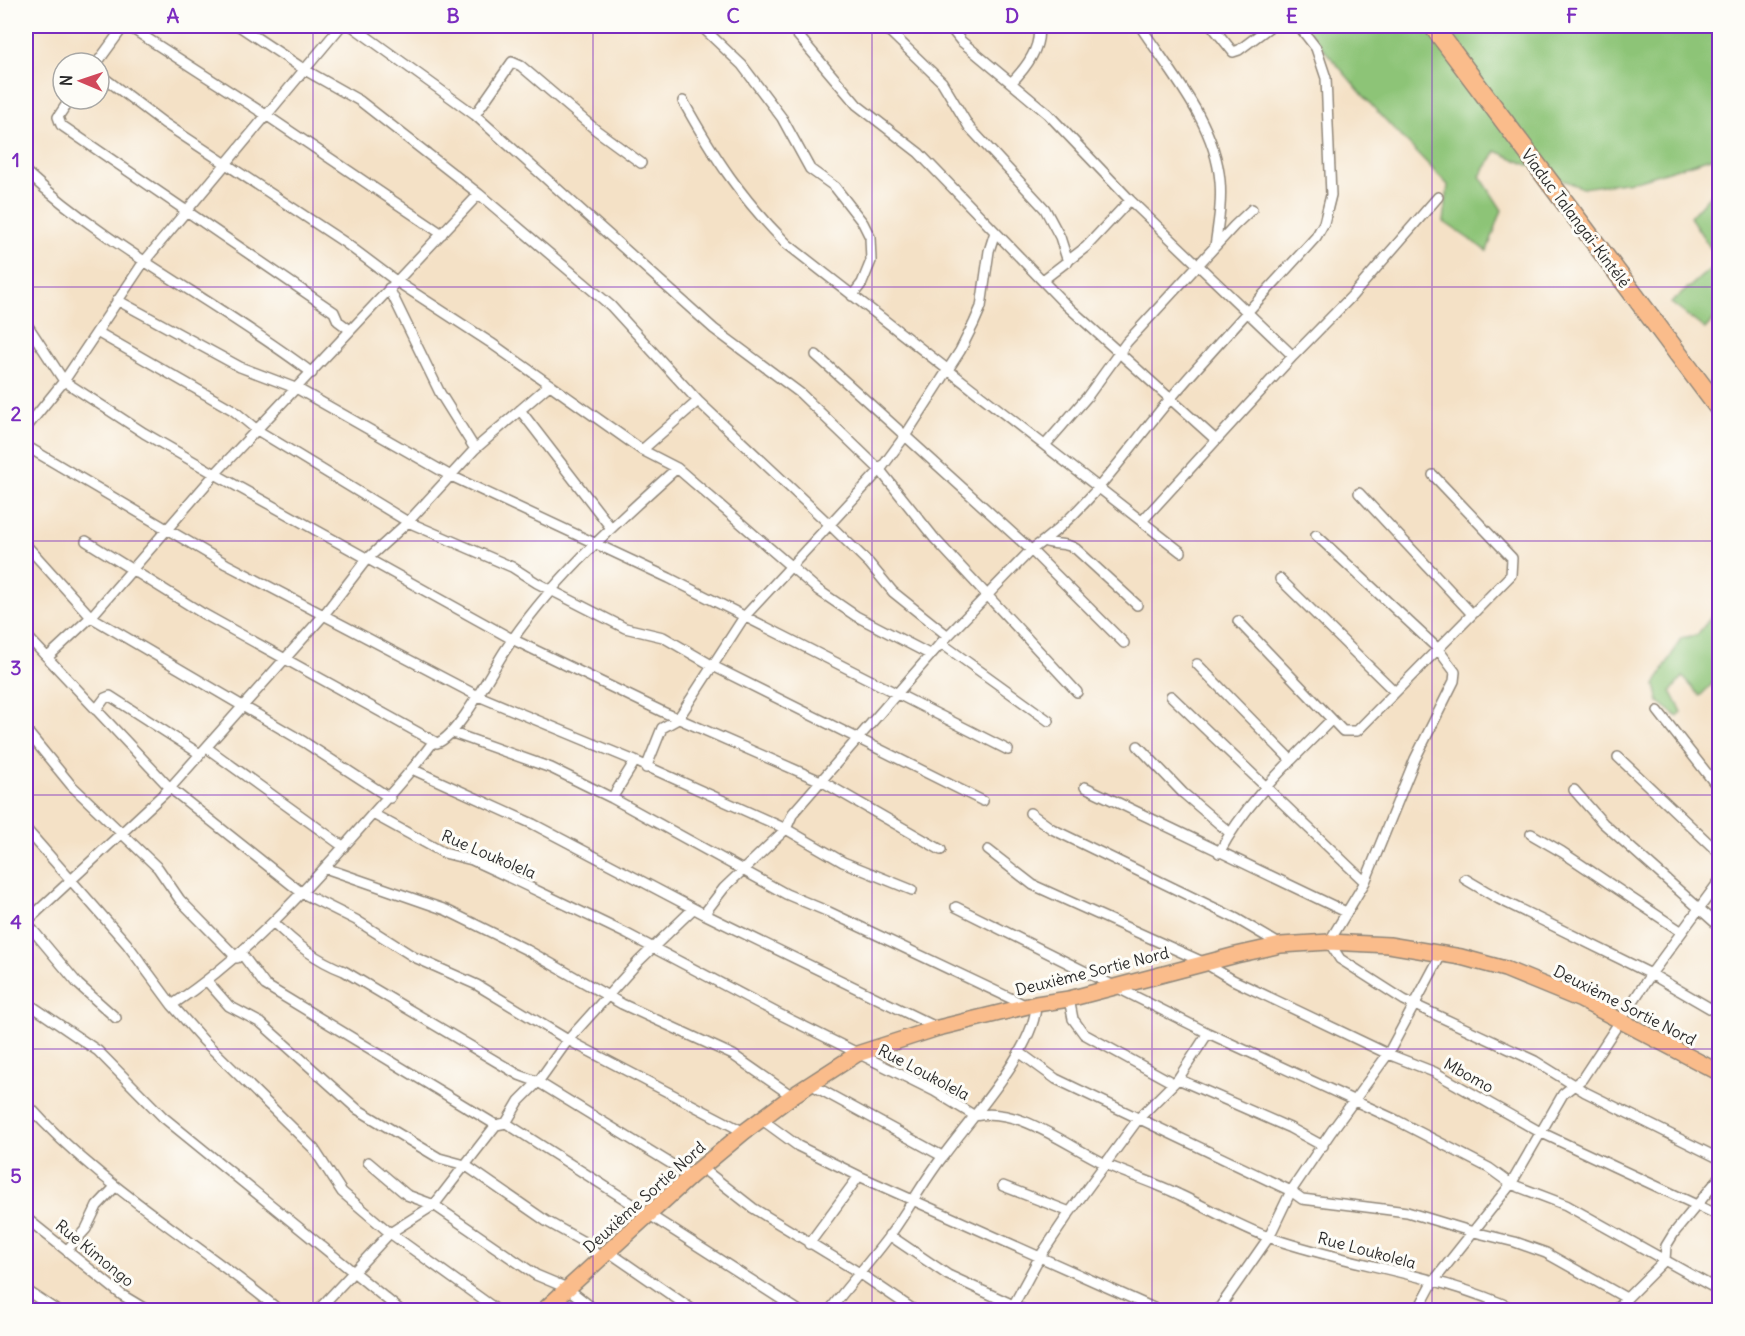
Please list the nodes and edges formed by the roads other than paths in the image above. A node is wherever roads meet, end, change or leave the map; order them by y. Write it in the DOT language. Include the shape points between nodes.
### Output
graph roads {
  1 [pos="126,26"];
  2 [pos="238,26"];
  3 [pos="341,26"];
  4 [pos="352,26"];
  5 [pos="701,26"];
  6 [pos="790,26"];
  7 [pos="884,26"];
  8 [pos="949,26"];
  9 [pos="1038,26"];
  10 [pos="1140,26"];
  11 [pos="1212,26"];
  12 [pos="1271,26"];
  13 [pos="1299,26"];
  14 [pos="1433,26"];
  15 [pos="1448,26"];
  16 [pos="106,51"];
  17 [pos="305,70"];
  18 [pos="111,83"];
  19 [pos="1011,83"];
  20 [pos="683,101"];
  21 [pos="62,111"];
  22 [pos="266,115"];
  23 [pos="474,115"];
  24 [pos="641,163"];
  25 [pos="224,164"];
  26 [pos="26,172"];
  27 [pos="478,194"];
  28 [pos="1438,197"];
  29 [pos="1130,200"];
  30 [pos="1252,209"];
  31 [pos="186,212"];
  32 [pos="995,232"];
  33 [pos="442,234"];
  34 [pos="1215,246"];
  35 [pos="143,262"];
  36 [pos="1068,262"];
  37 [pos="1197,266"];
  38 [pos="1044,280"];
  39 [pos="392,285"];
  40 [pos="852,296"];
  41 [pos="117,300"];
  42 [pos="1247,312"];
  43 [pos="26,323"];
  44 [pos="350,330"];
  45 [pos="97,332"];
  46 [pos="1120,352"];
  47 [pos="816,355"];
  48 [pos="1293,356"];
  49 [pos="947,370"];
  50 [pos="312,373"];
  51 [pos="64,381"];
  52 [pos="548,386"];
  53 [pos="298,389"];
  54 [pos="1719,391"];
  55 [pos="1169,400"];
  56 [pos="698,401"];
  57 [pos="520,410"];
  58 [pos="1719,410"];
  59 [pos="26,428"];
  60 [pos="257,430"];
  61 [pos="905,436"];
  62 [pos="1216,440"];
  63 [pos="1046,444"];
  64 [pos="26,446"];
  65 [pos="475,449"];
  66 [pos="642,450"];
  67 [pos="677,468"];
  68 [pos="880,470"];
  69 [pos="215,474"];
  70 [pos="449,475"];
  71 [pos="1433,475"];
  72 [pos="1099,487"];
  73 [pos="1359,493"];
  74 [pos="1143,520"];
  75 [pos="408,522"];
  76 [pos="830,525"];
  77 [pos="168,528"];
  78 [pos="611,528"];
  79 [pos="1316,535"];
  80 [pos="86,541"];
  81 [pos="1044,541"];
  82 [pos="594,544"];
  83 [pos="26,545"];
  84 [pos="1031,550"];
  85 [pos="1181,552"];
  86 [pos="366,560"];
  87 [pos="791,564"];
  88 [pos="131,570"];
  89 [pos="1280,579"];
  90 [pos="552,591"];
  91 [pos="988,596"];
  92 [pos="1137,605"];
  93 [pos="1472,614"];
  94 [pos="322,616"];
  95 [pos="91,617"];
  96 [pos="744,617"];
  97 [pos="1238,621"];
  98 [pos="26,635"];
  99 [pos="512,639"];
  100 [pos="944,640"];
  101 [pos="1124,643"];
  102 [pos="1437,648"];
  103 [pos="931,655"];
  104 [pos="48,657"];
  105 [pos="284,660"];
  106 [pos="1197,664"];
  107 [pos="713,666"];
  108 [pos="1077,692"];
  109 [pos="1395,692"];
  110 [pos="896,693"];
  111 [pos="476,695"];
  112 [pos="1171,696"];
  113 [pos="244,706"];
  114 [pos="96,710"];
  115 [pos="1658,711"];
  116 [pos="678,719"];
  117 [pos="1331,720"];
  118 [pos="1049,721"];
  119 [pos="26,730"];
  120 [pos="453,733"];
  121 [pos="859,740"];
  122 [pos="433,742"];
  123 [pos="1138,746"];
  124 [pos="1008,750"];
  125 [pos="203,751"];
  126 [pos="1618,757"];
  127 [pos="1291,760"];
  128 [pos="635,761"];
  129 [pos="646,768"];
  130 [pos="414,770"];
  131 [pos="823,782"];
  132 [pos="1085,787"];
  133 [pos="1265,787"];
  134 [pos="170,788"];
  135 [pos="1574,790"];
  136 [pos="1719,790"];
  137 [pos="390,798"];
  138 [pos="612,798"];
  139 [pos="983,801"];
  140 [pos="1030,813"];
  141 [pos="373,814"];
  142 [pos="26,829"];
  143 [pos="786,829"];
  144 [pos="124,832"];
  145 [pos="1230,833"];
  146 [pos="1531,834"];
  147 [pos="344,847"];
  148 [pos="941,850"];
  149 [pos="988,850"];
  150 [pos="1219,853"];
  151 [pos="1719,854"];
  152 [pos="325,868"];
  153 [pos="742,870"];
  154 [pos="1465,879"];
  155 [pos="1719,880"];
  156 [pos="72,881"];
  157 [pos="1365,882"];
  158 [pos="912,890"];
  159 [pos="302,893"];
  160 [pos="956,908"];
  161 [pos="1699,908"];
  162 [pos="693,909"];
  163 [pos="1346,912"];
  164 [pos="704,914"];
  165 [pos="26,922"];
  166 [pos="273,922"];
  167 [pos="1719,927"];
  168 [pos="1682,932"];
  169 [pos="1329,942"];
  170 [pos="1281,945"];
  171 [pos="652,948"];
  172 [pos="1442,953"];
  173 [pos="239,956"];
  174 [pos="1203,962"];
  175 [pos="1650,974"];
  176 [pos="207,981"];
  177 [pos="1114,986"];
  178 [pos="608,996"];
  179 [pos="1069,999"];
  180 [pos="26,1002"];
  181 [pos="172,1005"];
  182 [pos="1032,1005"];
  183 [pos="1416,1006"];
  184 [pos="1719,1014"];
  185 [pos="116,1018"];
  186 [pos="1620,1023"];
  187 [pos="938,1028"];
  188 [pos="1208,1033"];
  189 [pos="568,1040"];
  190 [pos="1019,1052"];
  191 [pos="857,1054"];
  192 [pos="1388,1054"];
  193 [pos="1719,1073"];
  194 [pos="1176,1081"];
  195 [pos="538,1082"];
  196 [pos="1575,1084"];
  197 [pos="812,1085"];
  198 [pos="792,1096"];
  199 [pos="1356,1100"];
  200 [pos="26,1103"];
  201 [pos="975,1116"];
  202 [pos="1139,1118"];
  203 [pos="760,1119"];
  204 [pos="506,1123"];
  205 [pos="496,1125"];
  206 [pos="744,1132"];
  207 [pos="1540,1132"];
  208 [pos="1323,1146"];
  209 [pos="942,1156"];
  210 [pos="1719,1159"];
  211 [pos="368,1162"];
  212 [pos="465,1165"];
  213 [pos="1106,1165"];
  214 [pos="697,1172"];
  215 [pos="859,1176"];
  216 [pos="1719,1177"];
  217 [pos="1511,1184"];
  218 [pos="1003,1185"];
  219 [pos="115,1188"];
  220 [pos="1292,1191"];
  221 [pos="913,1198"];
  222 [pos="434,1205"];
  223 [pos="1699,1205"];
  224 [pos="1070,1212"];
  225 [pos="650,1215"];
  226 [pos="1719,1216"];
  227 [pos="26,1218"];
  228 [pos="1470,1232"];
  229 [pos="390,1233"];
  230 [pos="890,1235"];
  231 [pos="1269,1237"];
  232 [pos="809,1244"];
  233 [pos="67,1250"];
  234 [pos="605,1255"];
  235 [pos="1039,1258"];
  236 [pos="1665,1260"];
  237 [pos="858,1272"];
  238 [pos="353,1274"];
  239 [pos="1433,1282"];
  240 [pos="567,1288"];
  241 [pos="26,1290"];
  242 [pos="1719,1291"];
  243 [pos="1626,1298"];
  244 [pos="1013,1306"];
  245 [pos="56,1311"];
  246 [pos="147,1311"];
  247 [pos="279,1311"];
  248 [pos="318,1311"];
  249 [pos="400,1311"];
  250 [pos="497,1311"];
  251 [pos="543,1311"];
  252 [pos="595,1311"];
  253 [pos="693,1311"];
  254 [pos="798,1311"];
  255 [pos="830,1311"];
  256 [pos="914,1311"];
  257 [pos="1024,1311"];
  258 [pos="1158,1311"];
  259 [pos="1218,1311"];
  260 [pos="1418,1311"];
  261 [pos="1516,1311"];
  262 [pos="1615,1311"];
  1 -- 16 [label="street"];
  1 -- 22 [label="street"];
  2 -- 17 [label="street"];
  3 -- 17 [label="street"];
  4 -- 23 [label="street"];
  5 -- 40 [label="street" via="742,65 782,118 810,169 835,187 863,224 870,237 871,261"];
  6 -- 32 [label="street" via="857,105 919,153"];
  7 -- 36 [label="street" via="942,82 969,127 1045,209"];
  8 -- 19 [label="street"];
  9 -- 19 [label="street" via="1034,53"];
  10 -- 34 [label="street" via="1189,100 1214,151 1220,182"];
  11 -- 12 [label="street" via="1233,52"];
  13 -- 42 [label="street" via="1316,48 1326,78 1330,208 1316,237"];
  14 -- 58 [label="highway, Viaduc Talangaï-Kintélé"];
  15 -- 54 [label="highway, Viaduc Talangaï-Kintélé"];
  17 -- 22 [label="street"];
  17 -- 27 [label="street" via="360,101"];
  18 -- 25 [label="street"];
  19 -- 29 [label="street" via="1047,114"];
  20 -- 40 [label="street" via="716,161 763,220"];
  21 -- 31 [label="street" via="58,117 61,125"];
  22 -- 25 [label="street"];
  22 -- 33 [label="street"];
  23 -- 24 [label="street" via="512,62"];
  23 -- 68 [label="street" via="714,329 800,393"];
  25 -- 31 [label="street"];
  25 -- 39 [label="street" via="344,242"];
  26 -- 35 [label="street"];
  27 -- 33 [label="street"];
  27 -- 56 [label="street" via="610,306"];
  28 -- 48 [label="street" via="1351,297"];
  29 -- 36 [label="street"];
  29 -- 37 [label="street"];
  30 -- 34 [label="street"];
  31 -- 35 [label="street"];
  31 -- 44 [label="street" via="334,312"];
  32 -- 38 [label="street"];
  32 -- 49 [label="street" via="988,250 981,307 968,338"];
  33 -- 39 [label="street"];
  34 -- 37 [label="street"];
  35 -- 41 [label="street"];
  35 -- 50 [label="street" via="269,341"];
  36 -- 38 [label="street"];
  37 -- 42 [label="street"];
  37 -- 46 [label="street"];
  38 -- 46 [label="street"];
  39 -- 44 [label="street"];
  39 -- 52 [label="street" via="491,343"];
  39 -- 65 [label="street" via="440,393"];
  40 -- 49 [label="street"];
  41 -- 45 [label="street"];
  41 -- 53 [label="street" via="240,367"];
  42 -- 48 [label="street"];
  42 -- 55 [label="street"];
  43 -- 51 [label="street"];
  44 -- 50 [label="street"];
  45 -- 51 [label="street"];
  45 -- 60 [label="street" via="233,410"];
  46 -- 55 [label="street"];
  46 -- 63 [label="street"];
  47 -- 61 [label="street"];
  48 -- 62 [label="street"];
  49 -- 61 [label="street"];
  49 -- 63 [label="street"];
  50 -- 53 [label="street"];
  51 -- 59 [label="street"];
  51 -- 69 [label="street" via="144,434"];
  52 -- 57 [label="street"];
  52 -- 66 [label="street"];
  53 -- 60 [label="street"];
  53 -- 70 [label="street"];
  55 -- 62 [label="street"];
  55 -- 72 [label="street"];
  56 -- 66 [label="street"];
  56 -- 76 [label="street"];
  57 -- 65 [label="street"];
  57 -- 78 [label="street"];
  60 -- 69 [label="street"];
  60 -- 75 [label="street"];
  61 -- 68 [label="street"];
  61 -- 84 [label="street"];
  62 -- 74 [label="street"];
  63 -- 72 [label="street"];
  64 -- 77 [label="street"];
  65 -- 70 [label="street"];
  66 -- 67 [label="street"];
  67 -- 78 [label="street"];
  67 -- 87 [label="street"];
  68 -- 76 [label="street"];
  68 -- 91 [label="street" via="935,539"];
  69 -- 77 [label="street"];
  69 -- 86 [label="street"];
  70 -- 75 [label="street"];
  70 -- 82 [label="street"];
  71 -- 93 [label="street" via="1512,558 1510,575"];
  72 -- 74 [label="street"];
  72 -- 81 [label="street"];
  73 -- 93 [label="street"];
  74 -- 85 [label="street"];
  75 -- 86 [label="street"];
  75 -- 90 [label="street" via="512,567"];
  76 -- 87 [label="street"];
  76 -- 100 [label="street"];
  77 -- 88 [label="street"];
  77 -- 94 [label="street"];
  78 -- 82 [label="street"];
  79 -- 102 [label="street"];
  80 -- 88 [label="street"];
  81 -- 84 [label="street"];
  81 -- 92 [label="street" via="1076,549"];
  82 -- 90 [label="street"];
  82 -- 96 [label="street"];
  83 -- 95 [label="street"];
  84 -- 91 [label="street"];
  84 -- 101 [label="street"];
  86 -- 94 [label="street"];
  86 -- 99 [label="street"];
  87 -- 96 [label="street"];
  87 -- 103 [label="street" via="818,591 856,616"];
  88 -- 95 [label="street"];
  88 -- 105 [label="street"];
  89 -- 109 [label="street"];
  90 -- 99 [label="street"];
  90 -- 107 [label="street" via="634,631 663,637"];
  91 -- 100 [label="street"];
  91 -- 108 [label="street"];
  93 -- 102 [label="street"];
  94 -- 105 [label="street"];
  94 -- 111 [label="street"];
  95 -- 104 [label="street"];
  95 -- 113 [label="street"];
  96 -- 107 [label="street"];
  96 -- 110 [label="street"];
  97 -- 117 [label="street"];
  98 -- 104 [label="street"];
  99 -- 111 [label="street"];
  99 -- 116 [label="street"];
  100 -- 103 [label="street"];
  100 -- 118 [label="street"];
  102 -- 109 [label="street"];
  102 -- 157 [label="street" via="1455,672 1454,681 1414,759"];
  103 -- 110 [label="street"];
  104 -- 114 [label="street"];
  105 -- 113 [label="street"];
  105 -- 122 [label="street"];
  106 -- 127 [label="street"];
  107 -- 116 [label="street"];
  107 -- 121 [label="street"];
  109 -- 117 [label="street" via="1357,731 1343,731"];
  110 -- 121 [label="street"];
  110 -- 124 [label="street"];
  111 -- 120 [label="street"];
  111 -- 128 [label="street"];
  112 -- 133 [label="street"];
  113 -- 125 [label="street"];
  113 -- 137 [label="street"];
  114 -- 125 [label="street" via="110,696"];
  114 -- 134 [label="street"];
  115 -- 136 [label="street"];
  116 -- 129 [label="street" via="662,728"];
  116 -- 131 [label="street"];
  117 -- 127 [label="street"];
  119 -- 144 [label="street" via="71,785"];
  120 -- 122 [label="street" via="441,742"];
  120 -- 138 [label="street" via="551,768"];
  121 -- 131 [label="street"];
  121 -- 139 [label="street"];
  122 -- 130 [label="street"];
  123 -- 145 [label="street" via="1183,793"];
  125 -- 134 [label="street"];
  125 -- 147 [label="street"];
  126 -- 151 [label="street"];
  127 -- 133 [label="street"];
  128 -- 129 [label="street"];
  128 -- 138 [label="street"];
  129 -- 143 [label="street"];
  130 -- 137 [label="street"];
  130 -- 162 [label="street" via="533,824"];
  131 -- 143 [label="street" via="794,813"];
  131 -- 148 [label="street"];
  132 -- 150 [label="street"];
  133 -- 145 [label="street"];
  133 -- 157 [label="street"];
  134 -- 144 [label="street"];
  134 -- 159 [label="street"];
  135 -- 161 [label="street" via="1604,823"];
  137 -- 141 [label="street"];
  138 -- 153 [label="street"];
  140 -- 170 [label="street" via="1052,829 1238,919"];
  141 -- 147 [label="street"];
  141 -- 171 [label="street, Rue Loukolela" via="444,853 472,860"];
  142 -- 156 [label="street"];
  143 -- 153 [label="street"];
  143 -- 158 [label="street" via="843,862"];
  144 -- 156 [label="street"];
  144 -- 173 [label="street" via="158,868 180,900"];
  145 -- 150 [label="street"];
  146 -- 168 [label="street"];
  147 -- 152 [label="street"];
  149 -- 174 [label="street, Mbomo" via="1033,885"];
  150 -- 163 [label="street"];
  152 -- 159 [label="street"];
  152 -- 178 [label="street" via="446,910"];
  153 -- 164 [label="street"];
  153 -- 182 [label="street" via="786,894"];
  154 -- 175 [label="street"];
  155 -- 161 [label="street"];
  156 -- 165 [label="street"];
  156 -- 181 [label="street" via="127,944"];
  157 -- 163 [label="street"];
  159 -- 166 [label="street"];
  159 -- 189 [label="street" via="356,920 414,957 477,985"];
  160 -- 177 [label="street"];
  161 -- 167 [label="street"];
  161 -- 168 [label="street"];
  162 -- 164 [label="street"];
  162 -- 171 [label="street"];
  163 -- 169 [label="street"];
  164 -- 187 [label="street"];
  165 -- 185 [label="street" via="78,984"];
  166 -- 173 [label="street"];
  166 -- 195 [label="street" via="324,963 344,971 519,1075"];
  168 -- 175 [label="street"];
  169 -- 170 [label="main road, Deuxième Sortie Nord"];
  169 -- 172 [label="main road, Deuxième Sortie Nord"];
  169 -- 183 [label="street" via="1340,959"];
  170 -- 174 [label="main road, Deuxième Sortie Nord"];
  171 -- 178 [label="street"];
  171 -- 191 [label="street, Rue Loukolela"];
  172 -- 183 [label="street"];
  172 -- 186 [label="main road, Deuxième Sortie Nord" via="1525,977 1581,1000"];
  173 -- 176 [label="street"];
  173 -- 205 [label="street" via="265,985"];
  174 -- 177 [label="main road, Deuxième Sortie Nord"];
  174 -- 192 [label="street, Mbomo"];
  175 -- 184 [label="street"];
  175 -- 186 [label="street"];
  176 -- 181 [label="street"];
  176 -- 212 [label="street" via="229,1006 261,1023 357,1109 439,1158"];
  177 -- 179 [label="main road, Deuxième Sortie Nord"];
  177 -- 188 [label="street"];
  178 -- 189 [label="street"];
  178 -- 198 [label="street" via="733,1055"];
  179 -- 182 [label="main road, Deuxième Sortie Nord"];
  179 -- 194 [label="street" via="1076,1026 1090,1039"];
  180 -- 238 [label="street" via="98,1051 163,1117"];
  181 -- 229 [label="street" via="242,1081 314,1149 342,1192"];
  182 -- 187 [label="main road, Deuxième Sortie Nord"];
  182 -- 190 [label="street" via="1034,1022"];
  183 -- 192 [label="street"];
  183 -- 196 [label="street"];
  186 -- 193 [label="main road, Deuxième Sortie Nord"];
  186 -- 196 [label="street"];
  187 -- 191 [label="main road, Deuxième Sortie Nord"];
  188 -- 194 [label="street"];
  188 -- 199 [label="street"];
  189 -- 195 [label="street"];
  189 -- 206 [label="street"];
  190 -- 201 [label="street"];
  190 -- 202 [label="street" via="1056,1079"];
  191 -- 197 [label="main road, Deuxième Sortie Nord"];
  191 -- 201 [label="street, Rue Loukolela" via="934,1091"];
  192 -- 199 [label="street"];
  192 -- 207 [label="street, Mbomo" via="1434,1072"];
  194 -- 202 [label="street"];
  194 -- 208 [label="street" via="1300,1132"];
  195 -- 204 [label="street" via="519,1101"];
  195 -- 214 [label="street"];
  196 -- 207 [label="street" via="1563,1094"];
  196 -- 210 [label="street"];
  197 -- 198 [label="main road, Deuxième Sortie Nord"];
  197 -- 209 [label="street"];
  198 -- 203 [label="main road, Deuxième Sortie Nord"];
  199 -- 208 [label="street"];
  199 -- 217 [label="street" via="1489,1168"];
  200 -- 219 [label="street"];
  201 -- 209 [label="street"];
  201 -- 213 [label="street, Rue Loukolela" via="991,1112 1027,1123"];
  202 -- 213 [label="street"];
  202 -- 220 [label="street"];
  203 -- 206 [label="main road, Deuxième Sortie Nord"];
  203 -- 215 [label="street" via="798,1146"];
  204 -- 205 [label="street"];
  204 -- 225 [label="street"];
  205 -- 212 [label="street"];
  206 -- 214 [label="main road, Deuxième Sortie Nord"];
  207 -- 217 [label="street"];
  207 -- 223 [label="street, Mbomo"];
  208 -- 220 [label="street"];
  209 -- 221 [label="street"];
  211 -- 222 [label="street" via="407,1195"];
  212 -- 222 [label="street"];
  212 -- 234 [label="street" via="546,1221"];
  213 -- 224 [label="street"];
  213 -- 231 [label="street, Rue Loukolela"];
  214 -- 225 [label="main road, Deuxième Sortie Nord"];
  214 -- 232 [label="street"];
  215 -- 221 [label="street"];
  215 -- 232 [label="street"];
  216 -- 223 [label="street"];
  217 -- 228 [label="street"];
  217 -- 236 [label="street" via="1566,1205"];
  218 -- 224 [label="street"];
  219 -- 233 [label="street" via="97,1206 86,1229"];
  219 -- 247 [label="street"];
  220 -- 228 [label="street" via="1302,1199 1407,1212"];
  220 -- 231 [label="street"];
  221 -- 230 [label="street"];
  221 -- 235 [label="street"];
  222 -- 229 [label="street"];
  222 -- 240 [label="street" via="536,1275"];
  223 -- 226 [label="street, Mbomo"];
  223 -- 236 [label="street" via="1666,1246"];
  224 -- 235 [label="street"];
  225 -- 234 [label="main road, Deuxième Sortie Nord"];
  225 -- 254 [label="street"];
  227 -- 233 [label="street, Rue Kimongo"];
  228 -- 239 [label="street"];
  228 -- 243 [label="street" via="1546,1253"];
  229 -- 238 [label="street"];
  229 -- 250 [label="street"];
  230 -- 237 [label="street"];
  230 -- 244 [label="street" via="948,1275"];
  231 -- 239 [label="street, Rue Loukolela" via="1348,1262"];
  231 -- 259 [label="street"];
  232 -- 237 [label="street"];
  233 -- 246 [label="street, Rue Kimongo"];
  234 -- 240 [label="main road, Deuxième Sortie Nord"];
  234 -- 253 [label="street"];
  235 -- 244 [label="street"];
  235 -- 258 [label="street"];
  236 -- 242 [label="street"];
  236 -- 243 [label="street"];
  237 -- 255 [label="street"];
  237 -- 256 [label="street"];
  238 -- 248 [label="street"];
  238 -- 249 [label="street"];
  239 -- 260 [label="street"];
  239 -- 261 [label="street, Rue Loukolela"];
  240 -- 251 [label="main road, Deuxième Sortie Nord"];
  240 -- 252 [label="street"];
  241 -- 245 [label="street"];
  243 -- 262 [label="street"];
  244 -- 257 [label="street"];
}
